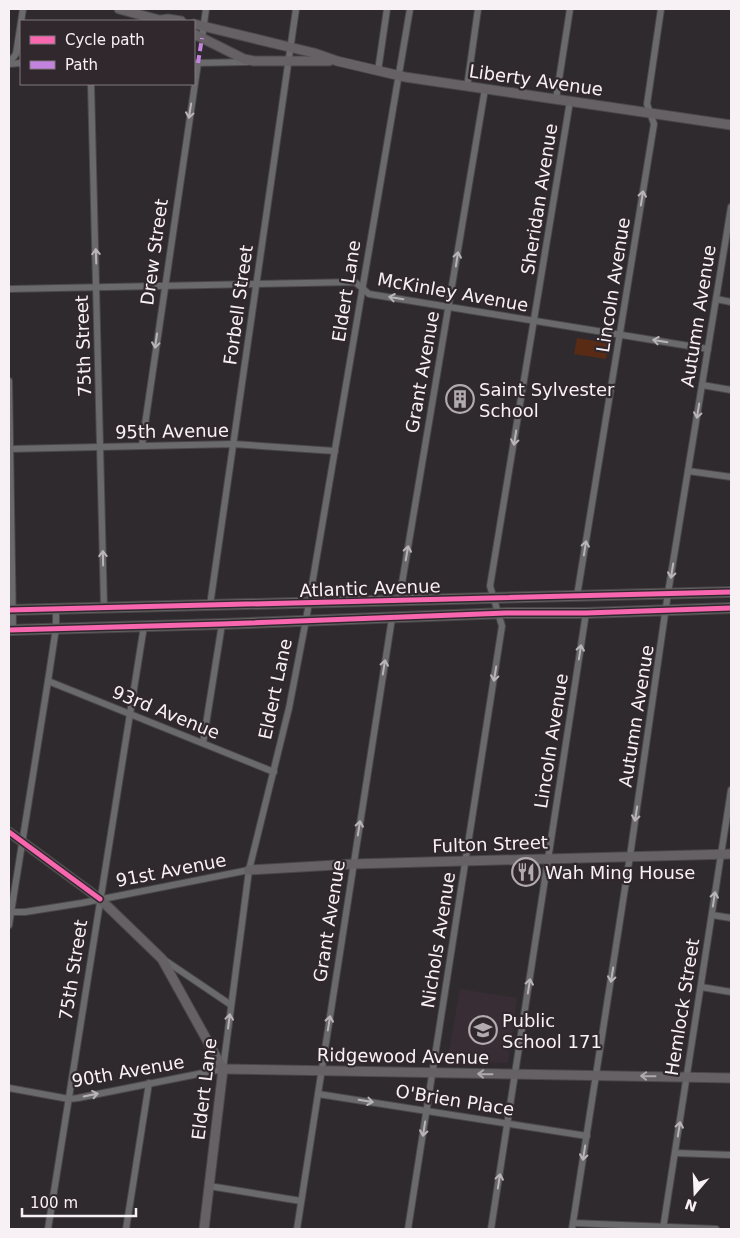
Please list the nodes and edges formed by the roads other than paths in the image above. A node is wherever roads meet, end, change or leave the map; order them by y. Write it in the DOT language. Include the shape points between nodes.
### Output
graph roads {
  1 [pos="119,9"];
  2 [pos="206,9"];
  3 [pos="296,9"];
  4 [pos="387,9"];
  5 [pos="410,9"];
  6 [pos="478,9"];
  7 [pos="570,9"];
  8 [pos="661,9"];
  9 [pos="162,20"];
  10 [pos="174,20"];
  11 [pos="198,26"];
  12 [pos="20,28"];
  13 [pos="198,36"];
  14 [pos="290,49"];
  15 [pos="254,61"];
  16 [pos="288,61"];
  17 [pos="337,61"];
  18 [pos="9,63"];
  19 [pos="196,63"];
  20 [pos="378,71"];
  21 [pos="398,76"];
  22 [pos="91,85"];
  23 [pos="193,85"];
  24 [pos="467,86"];
  25 [pos="485,89"];
  26 [pos="556,99"];
  27 [pos="570,101"];
  28 [pos="650,113"];
  29 [pos="731,124"];
  30 [pos="731,211"];
  31 [pos="256,283"];
  32 [pos="164,285"];
  33 [pos="96,287"];
  34 [pos="363,288"];
  35 [pos="9,289"];
  36 [pos="716,299"];
  37 [pos="731,302"];
  38 [pos="449,307"];
  39 [pos="534,321"];
  40 [pos="620,335"];
  41 [pos="708,349"];
  42 [pos="9,380"];
  43 [pos="702,385"];
  44 [pos="731,390"];
  45 [pos="233,444"];
  46 [pos="101,446"];
  47 [pos="142,446"];
  48 [pos="10,449"];
  49 [pos="335,451"];
  50 [pos="688,471"];
  51 [pos="731,477"];
  52 [pos="731,592"];
  53 [pos="668,593"];
  54 [pos="578,596"];
  55 [pos="493,598"];
  56 [pos="399,601"];
  57 [pos="308,603"];
  58 [pos="210,606"];
  59 [pos="104,607"];
  60 [pos="731,608"];
  61 [pos="56,609"];
  62 [pos="11,610"];
  63 [pos="667,610"];
  64 [pos="498,613"];
  65 [pos="586,613"];
  66 [pos="392,618"];
  67 [pos="306,620"];
  68 [pos="222,624"];
  69 [pos="144,626"];
  70 [pos="56,628"];
  71 [pos="11,629"];
  72 [pos="48,681"];
  73 [pos="131,714"];
  74 [pos="203,743"];
  75 [pos="274,772"];
  76 [pos="731,790"];
  77 [pos="9,832"];
  78 [pos="22,842"];
  79 [pos="722,854"];
  80 [pos="731,854"];
  81 [pos="630,856"];
  82 [pos="548,858"];
  83 [pos="465,860"];
  84 [pos="353,864"];
  85 [pos="250,870"];
  86 [pos="100,899"];
  87 [pos="10,912"];
  88 [pos="712,915"];
  89 [pos="731,918"];
  90 [pos="9,925"];
  91 [pos="162,959"];
  92 [pos="701,987"];
  93 [pos="731,992"];
  94 [pos="231,1005"];
  95 [pos="224,1069"];
  96 [pos="321,1071"];
  97 [pos="432,1073"];
  98 [pos="515,1074"];
  99 [pos="596,1076"];
  100 [pos="687,1077"];
  101 [pos="731,1078"];
  102 [pos="149,1083"];
  103 [pos="9,1088"];
  104 [pos="318,1094"];
  105 [pos="69,1099"];
  106 [pos="426,1111"];
  107 [pos="508,1123"];
  108 [pos="587,1136"];
  109 [pos="675,1152"];
  110 [pos="731,1155"];
  111 [pos="209,1186"];
  112 [pos="301,1201"];
  113 [pos="573,1226"];
  114 [pos="663,1228"];
  115 [pos="48,1229"];
  116 [pos="126,1229"];
  117 [pos="204,1229"];
  118 [pos="297,1229"];
  119 [pos="408,1229"];
  120 [pos="492,1229"];
  121 [pos="716,1229"];
  1 -- 9 [label="street"];
  2 -- 11 [label="street"];
  3 -- 14 [label="street, Forbell Street"];
  4 -- 20 [label="street"];
  5 -- 21 [label="street, Eldert Lane"];
  6 -- 24 [label="street"];
  7 -- 26 [label="street, Sheridan Avenue"];
  8 -- 28 [label="street, Lincoln Avenue" via="647,104"];
  9 -- 10 [label="street"];
  11 -- 13 [label="street"];
  11 -- 14 [label="street, Liberty Avenue"];
  12 -- 18 [label="street" via="16,54"];
  13 -- 15 [label="street"];
  14 -- 16 [label="street, Forbell Street"];
  14 -- 17 [label="street, Liberty Avenue"];
  15 -- 16 [label="street, Liberty Avenue"];
  15 -- 19 [label="street"];
  16 -- 17 [label="street, Liberty Avenue"];
  16 -- 31 [label="street, Forbell Street"];
  17 -- 20 [label="street, Liberty Avenue"];
  20 -- 21 [label="street, Liberty Avenue"];
  21 -- 24 [label="street, Liberty Avenue"];
  21 -- 34 [label="street, Eldert Lane"];
  33 -- 22 [label="street, 75th Street, one-way"];
  23 -- 32 [label="street, Drew Street, one-way"];
  24 -- 25 [label="street, Liberty Avenue"];
  25 -- 26 [label="street, Liberty Avenue"];
  38 -- 25 [label="street, Grant Avenue, one-way"];
  26 -- 27 [label="street, Liberty Avenue"];
  27 -- 28 [label="street, Liberty Avenue"];
  27 -- 39 [label="street, Sheridan Avenue"];
  28 -- 29 [label="street, Liberty Avenue"];
  40 -- 28 [label="street, Lincoln Avenue, one-way" via="654,124"];
  30 -- 36 [label="street, Autumn Avenue"];
  31 -- 32 [label="street, McKinley Avenue"];
  31 -- 34 [label="street, McKinley Avenue" via="355,282"];
  31 -- 45 [label="street, Forbell Street"];
  32 -- 33 [label="street, McKinley Avenue"];
  32 -- 47 [label="street, Drew Street, one-way"];
  33 -- 35 [label="street, McKinley Avenue"];
  33 -- 46 [label="street, 75th Street"];
  38 -- 34 [label="street, McKinley Avenue, one-way" via="369,294"];
  34 -- 49 [label="street, Eldert Lane"];
  36 -- 37 [label="street"];
  36 -- 41 [label="street, Autumn Avenue"];
  38 -- 39 [label="street, McKinley Avenue"];
  56 -- 38 [label="street, Grant Avenue, one-way"];
  39 -- 40 [label="street, McKinley Avenue"];
  39 -- 55 [label="street, Sheridan Avenue, one-way" via="490,586"];
  41 -- 40 [label="street, McKinley Avenue, one-way"];
  54 -- 40 [label="street, Lincoln Avenue, one-way"];
  41 -- 43 [label="street, Autumn Avenue"];
  42 -- 48 [label="street"];
  43 -- 44 [label="street"];
  43 -- 50 [label="street, Autumn Avenue, one-way"];
  45 -- 47 [label="street, 95th Avenue"];
  45 -- 49 [label="street, 95th Avenue"];
  45 -- 58 [label="street, Forbell Street"];
  46 -- 47 [label="street, 95th Avenue"];
  46 -- 48 [label="street, 95th Avenue"];
  59 -- 46 [label="street, 75th Street, one-way"];
  48 -- 62 [label="street"];
  49 -- 57 [label="street, Eldert Lane"];
  50 -- 51 [label="street"];
  50 -- 53 [label="street, Autumn Avenue, one-way"];
  52 -- 53 [label="main road, Atlantic Avenue"];
  53 -- 54 [label="main road, Atlantic Avenue"];
  53 -- 63 [label="street, Autumn Avenue"];
  54 -- 55 [label="main road, Atlantic Avenue"];
  55 -- 56 [label="main road, Atlantic Avenue"];
  55 -- 64 [label="street, Nichols Avenue"];
  56 -- 57 [label="main road, Atlantic Avenue"];
  57 -- 58 [label="main road, Atlantic Avenue"];
  57 -- 67 [label="street, Eldert Lane"];
  58 -- 59 [label="main road, Atlantic Avenue"];
  59 -- 61 [label="main road, Atlantic Avenue"];
  60 -- 63 [label="main road, Atlantic Avenue"];
  61 -- 62 [label="main road, Atlantic Avenue"];
  61 -- 70 [label="street"];
  62 -- 71 [label="street"];
  63 -- 65 [label="main road, Atlantic Avenue"];
  63 -- 81 [label="street, Autumn Avenue, one-way"];
  64 -- 65 [label="main road, Atlantic Avenue"];
  64 -- 66 [label="main road, Atlantic Avenue"];
  64 -- 83 [label="street, Nichols Avenue, one-way" via="502,626"];
  82 -- 65 [label="street, Lincoln Avenue, one-way"];
  66 -- 67 [label="main road, Atlantic Avenue"];
  84 -- 66 [label="street, Grant Avenue, one-way"];
  67 -- 68 [label="main road, Atlantic Avenue"];
  67 -- 75 [label="street, Eldert Lane"];
  68 -- 69 [label="main road, Atlantic Avenue"];
  68 -- 74 [label="street"];
  69 -- 70 [label="main road, Atlantic Avenue"];
  69 -- 73 [label="street, 75th Street"];
  70 -- 71 [label="main road, Atlantic Avenue"];
  70 -- 72 [label="street"];
  72 -- 73 [label="street, 93rd Avenue"];
  72 -- 78 [label="street"];
  73 -- 74 [label="street, 93rd Avenue"];
  73 -- 86 [label="street, 75th Street"];
  74 -- 75 [label="street, 93rd Avenue"];
  75 -- 85 [label="street, Eldert Lane"];
  76 -- 79 [label="street, Hemlock Street"];
  77 -- 78 [label="street"];
  78 -- 86 [label="street"];
  78 -- 87 [label="street"];
  79 -- 80 [label="street, Fulton Street"];
  79 -- 81 [label="street, Fulton Street"];
  88 -- 79 [label="street, Hemlock Street, one-way"];
  81 -- 82 [label="street, Fulton Street"];
  81 -- 99 [label="street, Autumn Avenue, one-way"];
  82 -- 83 [label="street, Fulton Street"];
  98 -- 82 [label="street, Lincoln Avenue, one-way"];
  83 -- 84 [label="street, Fulton Street"];
  83 -- 97 [label="street, Nichols Avenue"];
  84 -- 85 [label="street, Fulton Street"];
  96 -- 84 [label="street, Grant Avenue, one-way"];
  85 -- 86 [label="street, 91st Avenue"];
  85 -- 94 [label="street, Eldert Lane"];
  86 -- 87 [label="street, 91st Avenue"];
  86 -- 91 [label="street"];
  86 -- 105 [label="street, 75th Street"];
  87 -- 90 [label="street"];
  88 -- 89 [label="street"];
  88 -- 92 [label="street, Hemlock Street"];
  91 -- 94 [label="street"];
  91 -- 95 [label="street"];
  92 -- 93 [label="street"];
  92 -- 100 [label="street, Hemlock Street"];
  95 -- 94 [label="street, Eldert Lane, one-way"];
  95 -- 96 [label="street, Ridgewood Avenue"];
  95 -- 102 [label="street, 90th Avenue"];
  95 -- 111 [label="street, Eldert Lane"];
  96 -- 97 [label="street, Ridgewood Avenue"];
  96 -- 104 [label="street, Grant Avenue"];
  98 -- 97 [label="street, Ridgewood Avenue, one-way"];
  97 -- 106 [label="street, Nichols Avenue"];
  98 -- 99 [label="street, Ridgewood Avenue"];
  98 -- 107 [label="street, Lincoln Avenue"];
  100 -- 99 [label="street, Ridgewood Avenue, one-way"];
  99 -- 108 [label="street, Autumn Avenue"];
  100 -- 101 [label="street, Ridgewood Avenue"];
  109 -- 100 [label="street, Hemlock Street, one-way"];
  105 -- 102 [label="street, 90th Avenue, one-way"];
  102 -- 116 [label="street"];
  103 -- 105 [label="street, 90th Avenue"];
  104 -- 106 [label="street, O'Brien Place, one-way"];
  104 -- 112 [label="street, Grant Avenue"];
  105 -- 115 [label="street, 75th Street"];
  106 -- 107 [label="street, O'Brien Place"];
  106 -- 119 [label="street, Nichols Avenue, one-way"];
  107 -- 108 [label="street, O'Brien Place"];
  120 -- 107 [label="street, Lincoln Avenue, one-way"];
  108 -- 113 [label="street, Autumn Avenue, one-way"];
  109 -- 110 [label="street"];
  109 -- 114 [label="street, Hemlock Street"];
  111 -- 112 [label="street"];
  111 -- 117 [label="street, Eldert Lane"];
  112 -- 118 [label="street, Grant Avenue"];
  113 -- 114 [label="street"];
  114 -- 121 [label="street"];
}
